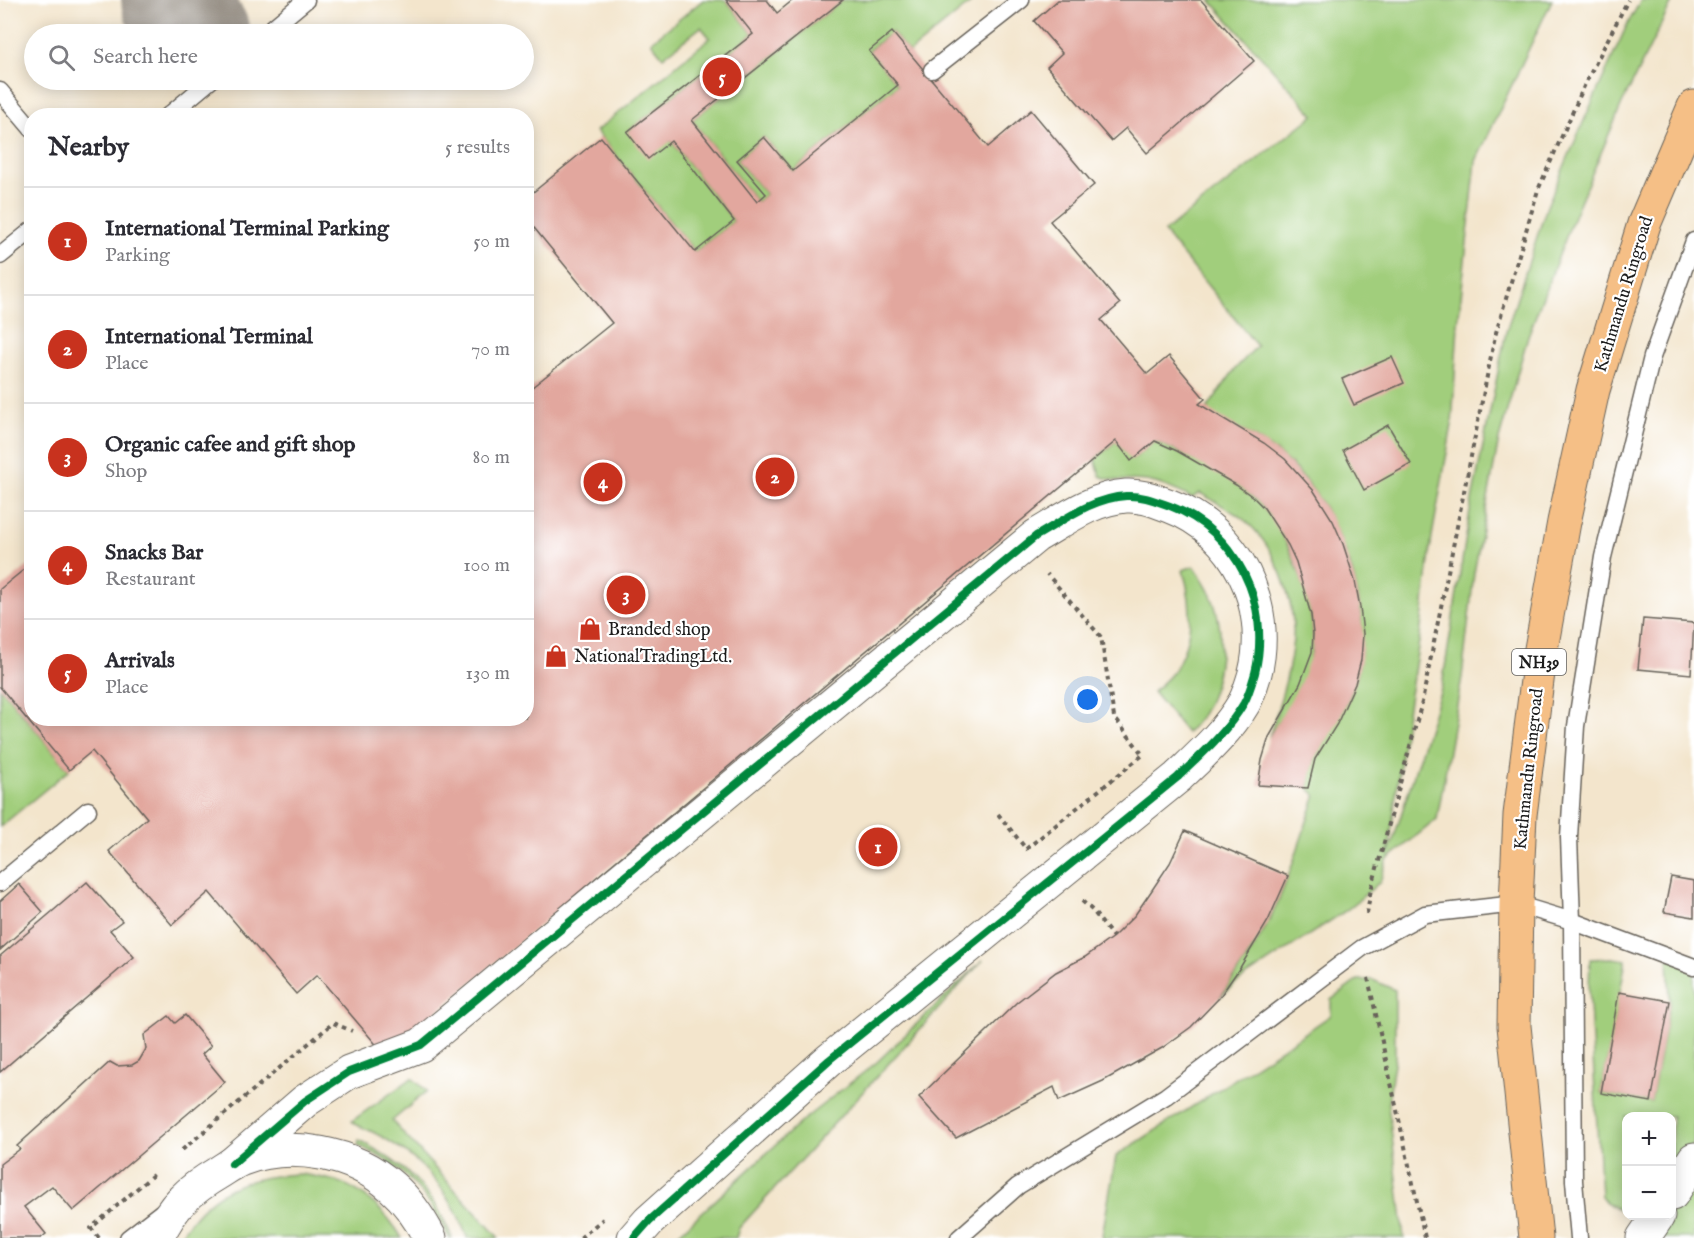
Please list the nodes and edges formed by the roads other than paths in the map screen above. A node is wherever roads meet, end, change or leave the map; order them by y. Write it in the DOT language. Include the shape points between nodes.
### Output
graph roads {
  1 [pos="306,0"];
  2 [pos="1021,0"];
  3 [pos="277,24"];
  4 [pos="932,70"];
  5 [pos="199,90"];
  6 [pos="0,91"];
  7 [pos="1694,107"];
  8 [pos="178,108"];
  9 [pos="24,120"];
  10 [pos="24,236"];
  11 [pos="1694,241"];
  12 [pos="0,256"];
  13 [pos="88,810"];
  14 [pos="0,883"];
  15 [pos="1516,904"];
  16 [pos="1572,921"];
  17 [pos="1694,967"];
  18 [pos="1694,1159"];
  19 [pos="232,1164"];
  20 [pos="1676,1186"];
  21 [pos="194,1188"];
  22 [pos="1655,1220"];
  23 [pos="636,1232"];
  24 [pos="128,1238"];
  25 [pos="157,1238"];
  26 [pos="430,1238"];
  27 [pos="959,1238"];
  28 [pos="1536,1238"];
  29 [pos="1580,1238"];
  30 [pos="1643,1238"];
  1 -- 3 [label="lane"];
  2 -- 4 [label="lane"];
  5 -- 8 [label="lane"];
  6 -- 9 [label="lane"];
  7 -- 15 [label="highway, Kathmandu Ringroad / NH39" via="1644,224 1593,390 1541,649 1520,815"];
  10 -- 12 [label="lane"];
  11 -- 16 [label="lane" via="1652,357 1603,557 1576,726 1569,837"];
  13 -- 14 [label="lane"];
  15 -- 16 [label="lane"];
  15 -- 27 [label="lane" via="1425,914 1362,948 1166,1096 1018,1186"];
  15 -- 28 [label="highway, Kathmandu Ringroad / NH39" via="1514,1026"];
  16 -- 17 [label="lane"];
  16 -- 29 [label="lane" via="1574,1181"];
  18 -- 20 [label="street"];
  19 -- 21 [label="street"];
  19 -- 23 [label="street" via="306,1101 349,1072 421,1045 1036,536 1104,500 1128,496 1149,498 1202,522 1240,564 1257,606 1260,635 1258,660 1245,702 1222,735 1178,777 829,1060"];
  19 -- 26 [label="street" via="265,1153 293,1150 347,1160 391,1186"];
  21 -- 24 [label="lane"];
  21 -- 25 [label="street" via="177,1205"];
  22 -- 30 [label="street"];
}
